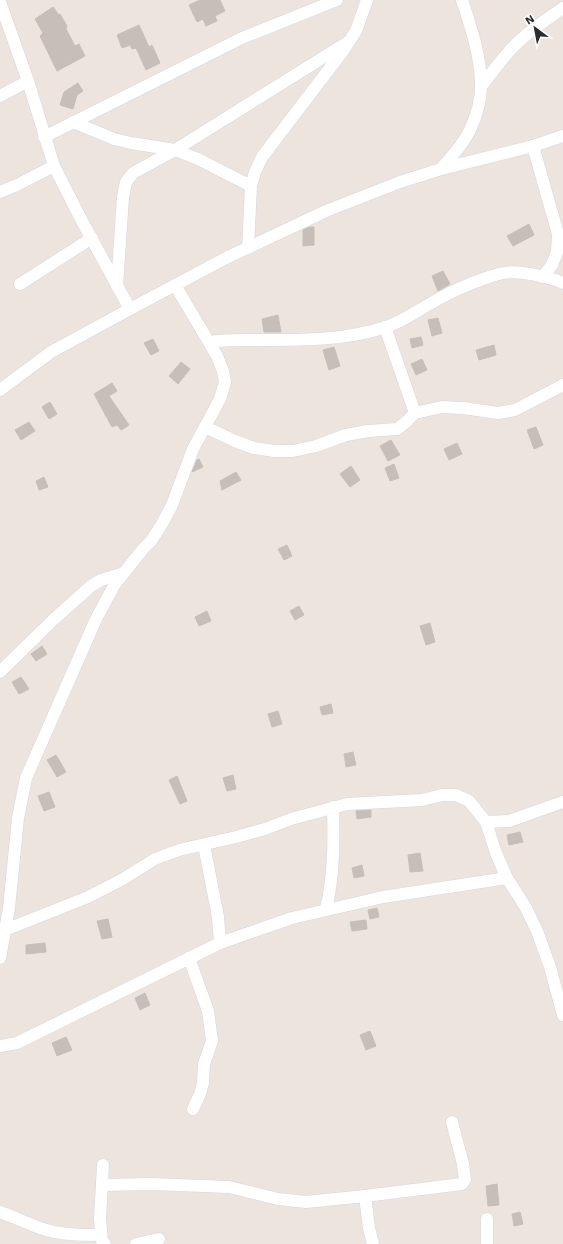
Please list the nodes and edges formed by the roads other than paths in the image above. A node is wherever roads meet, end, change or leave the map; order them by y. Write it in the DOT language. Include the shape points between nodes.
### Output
graph roads {
  1 [pos="337,0"];
  2 [pos="367,0"];
  3 [pos="462,0"];
  4 [pos="0,2"];
  5 [pos="563,8"];
  6 [pos="348,42"];
  7 [pos="28,81"];
  8 [pos="481,87"];
  9 [pos="0,96"];
  10 [pos="73,122"];
  11 [pos="563,136"];
  12 [pos="44,137"];
  13 [pos="532,146"];
  14 [pos="175,150"];
  15 [pos="54,166"];
  16 [pos="441,169"];
  17 [pos="251,186"];
  18 [pos="0,192"];
  19 [pos="92,238"];
  20 [pos="248,248"];
  21 [pos="542,277"];
  22 [pos="563,283"];
  23 [pos="20,284"];
  24 [pos="175,285"];
  25 [pos="117,286"];
  26 [pos="130,308"];
  27 [pos="385,327"];
  28 [pos="209,342"];
  29 [pos="563,385"];
  30 [pos="0,390"];
  31 [pos="415,413"];
  32 [pos="206,427"];
  33 [pos="124,573"];
  34 [pos="0,672"];
  35 [pos="563,802"];
  36 [pos="333,807"];
  37 [pos="486,822"];
  38 [pos="204,845"];
  39 [pos="507,878"];
  40 [pos="326,909"];
  41 [pos="3,933"];
  42 [pos="220,943"];
  43 [pos="0,958"];
  44 [pos="189,958"];
  45 [pos="563,1015"];
  46 [pos="0,1046"];
  47 [pos="193,1109"];
  48 [pos="452,1122"];
  49 [pos="103,1165"];
  50 [pos="102,1185"];
  51 [pos="365,1196"];
  52 [pos="0,1212"];
  53 [pos="487,1219"];
  54 [pos="159,1239"];
  55 [pos="103,1240"];
  56 [pos="136,1244"];
  57 [pos="373,1244"];
  58 [pos="487,1244"];
  1 -- 10 [label="street" via="242,38"];
  2 -- 6 [label="street" via="356,31"];
  3 -- 8 [label="street" via="478,60"];
  4 -- 7 [label="street"];
  5 -- 8 [label="street" via="517,43"];
  6 -- 14 [label="street"];
  6 -- 17 [label="street" via="262,157 254,172"];
  7 -- 9 [label="street"];
  7 -- 12 [label="street"];
  8 -- 16 [label="street" via="476,115 469,132"];
  10 -- 12 [label="street"];
  10 -- 14 [label="street" via="114,139"];
  11 -- 13 [label="street"];
  12 -- 15 [label="street"];
  13 -- 16 [label="street"];
  13 -- 21 [label="street" via="558,234 557,252 552,265"];
  14 -- 17 [label="street"];
  14 -- 25 [label="street" via="133,173 126,182"];
  15 -- 18 [label="street"];
  15 -- 19 [label="street"];
  16 -- 20 [label="street" via="362,196"];
  17 -- 20 [label="street"];
  19 -- 23 [label="street"];
  19 -- 25 [label="street"];
  20 -- 24 [label="street"];
  21 -- 22 [label="street"];
  21 -- 27 [label="street" via="504,272 462,287 404,320"];
  24 -- 26 [label="street"];
  24 -- 28 [label="street"];
  25 -- 26 [label="street"];
  26 -- 30 [label="street" via="51,352"];
  27 -- 28 [label="street" via="330,338 229,339"];
  27 -- 31 [label="street"];
  28 -- 32 [label="street" via="223,371 224,382 220,399"];
  29 -- 31 [label="street" via="515,410 498,413 442,408"];
  31 -- 32 [label="street" via="397,429 346,435 293,451 254,448"];
  32 -- 33 [label="street" via="193,449 162,524"];
  33 -- 34 [label="street" via="91,586"];
  33 -- 41 [label="street" via="96,619 26,778 18,818 9,908"];
  35 -- 37 [label="street" via="509,821"];
  36 -- 37 [label="street" via="456,795 469,801"];
  36 -- 38 [label="street"];
  36 -- 40 [label="street" via="333,863"];
  37 -- 39 [label="street"];
  38 -- 41 [label="street" via="163,855 88,897"];
  38 -- 42 [label="street" via="218,917"];
  39 -- 40 [label="street" via="383,897"];
  39 -- 45 [label="street" via="537,931"];
  40 -- 42 [label="street"];
  41 -- 43 [label="street"];
  42 -- 44 [label="street"];
  44 -- 46 [label="street" via="17,1043"];
  44 -- 47 [label="street" via="208,1011 212,1041 204,1064 203,1083"];
  48 -- 51 [label="street" via="463,1164 465,1180 462,1184"];
  49 -- 50 [label="street"];
  50 -- 51 [label="street" via="229,1187 278,1200 306,1202"];
  50 -- 55 [label="street" via="100,1219"];
  51 -- 57 [label="street"];
  52 -- 55 [label="street" via="54,1232"];
  53 -- 58 [label="street"];
  54 -- 56 [label="street"];
}
